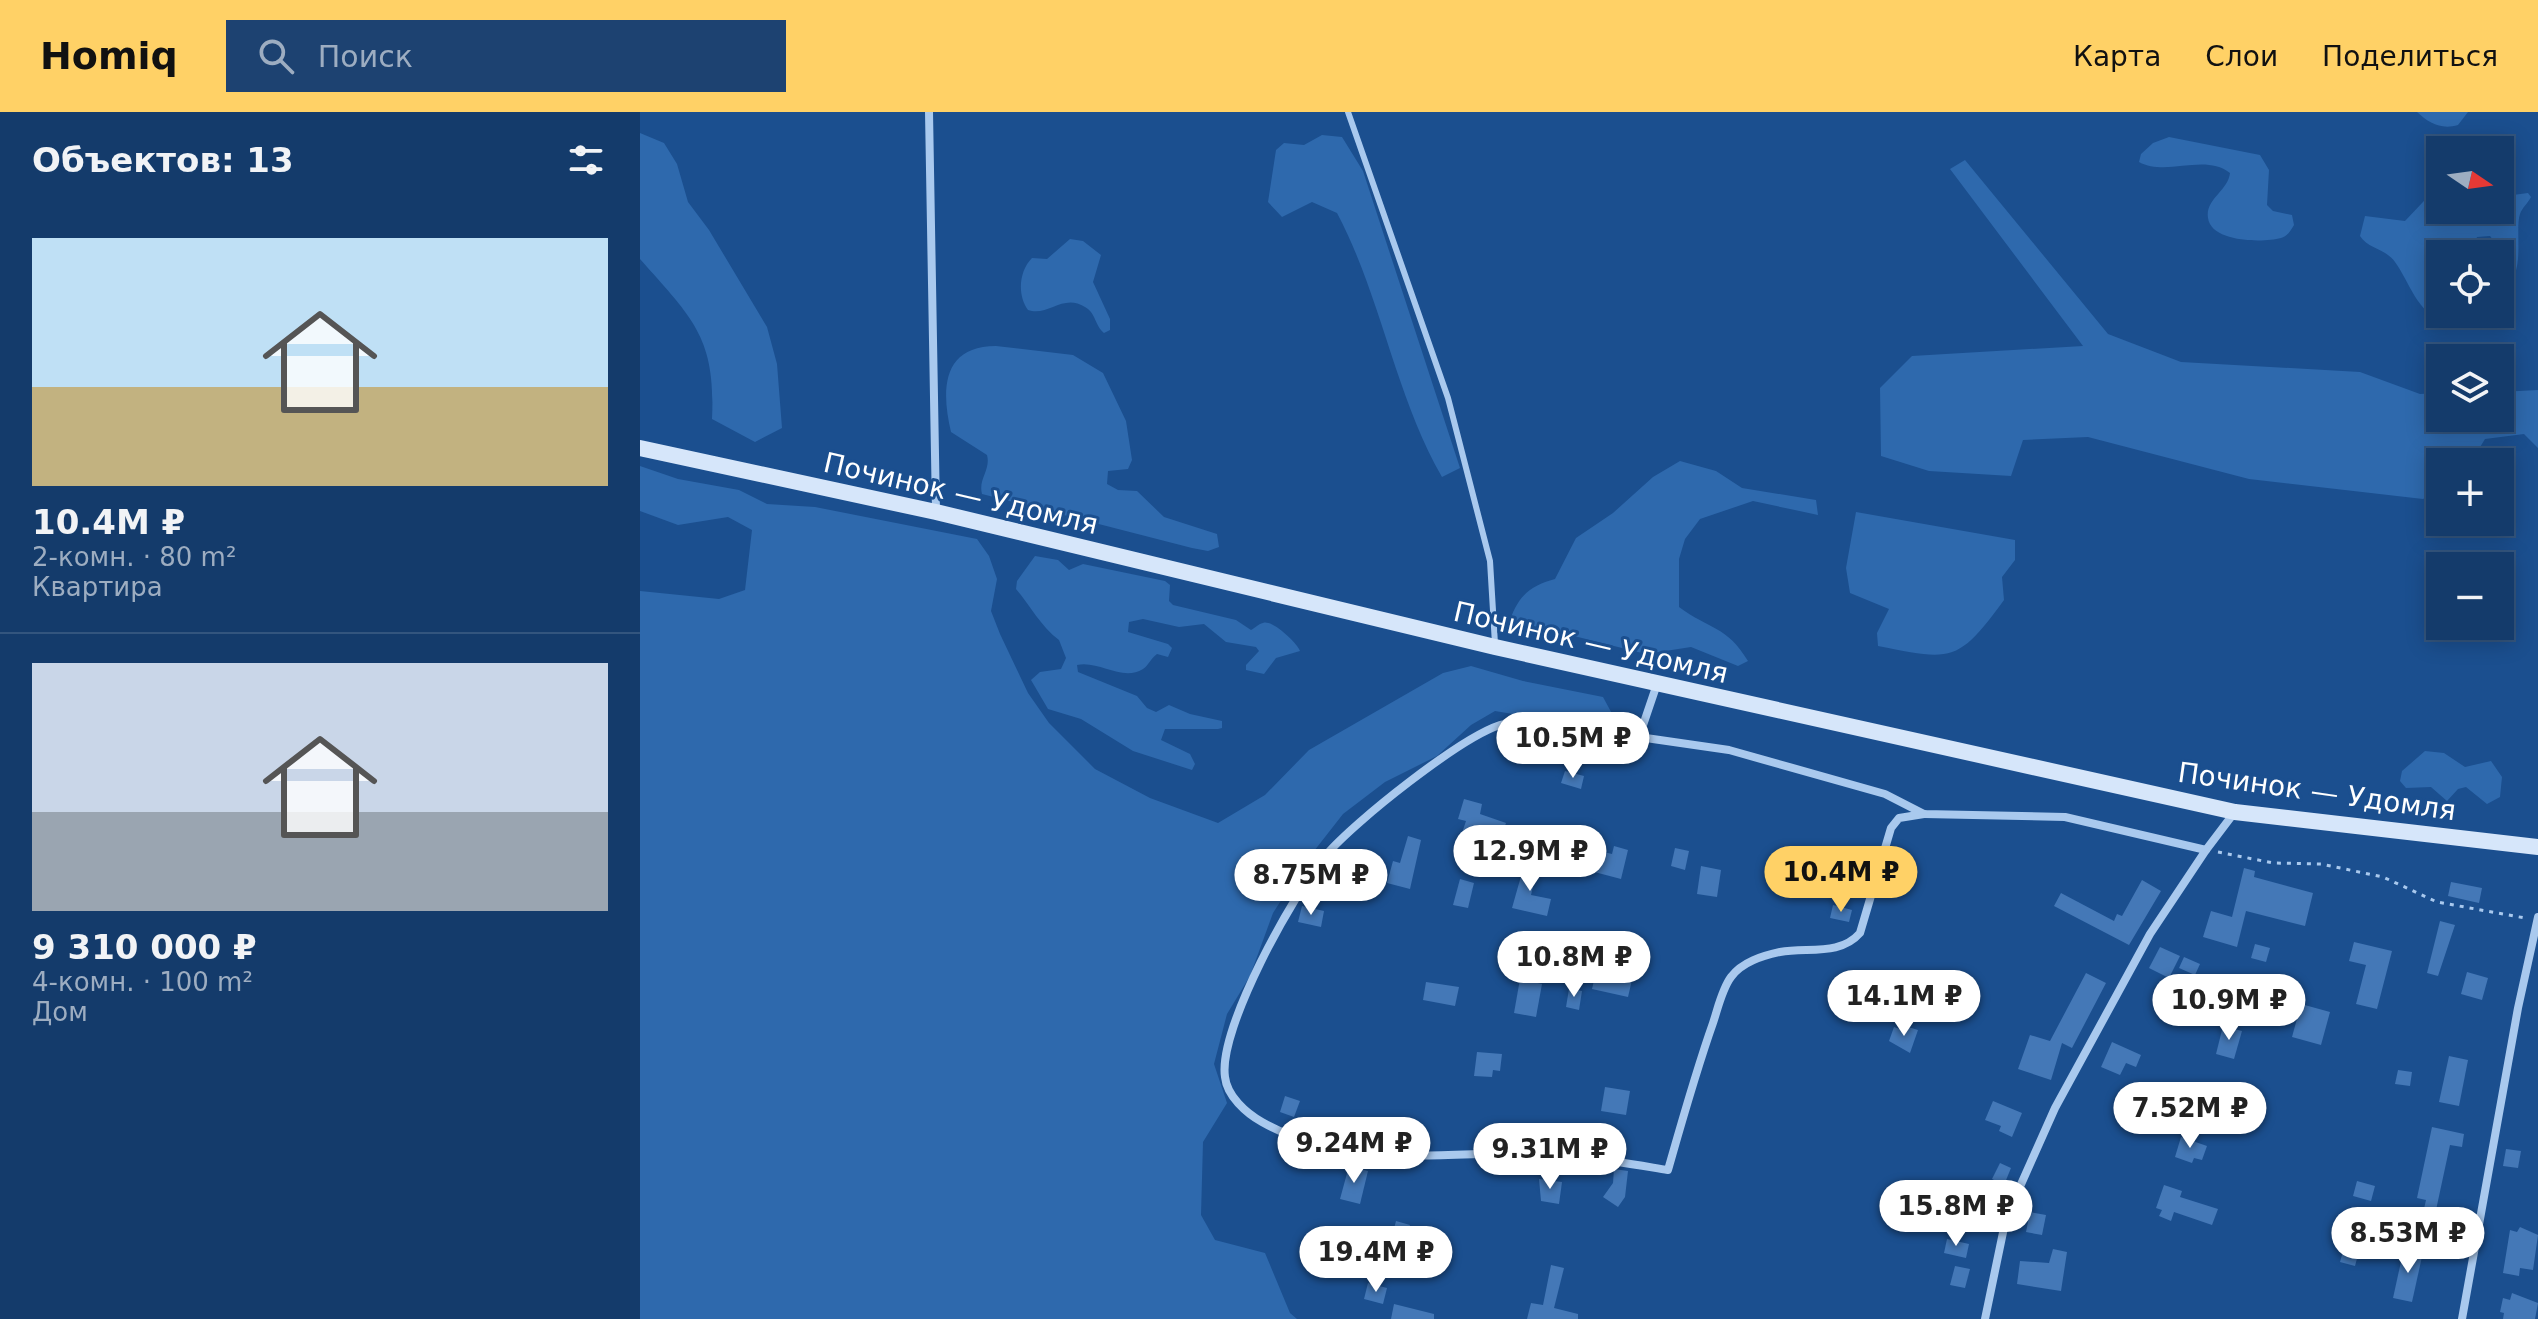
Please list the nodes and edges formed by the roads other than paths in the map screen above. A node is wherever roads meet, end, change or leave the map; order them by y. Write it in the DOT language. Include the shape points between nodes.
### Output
graph roads {
  1 [pos="929,112"];
  2 [pos="1348,112"];
  3 [pos="640,448"];
  4 [pos="936,512"];
  5 [pos="1495,647"];
  6 [pos="1657,684"];
  7 [pos="1639,737"];
  8 [pos="2235,812"];
  9 [pos="1924,814"];
  10 [pos="2538,847"];
  11 [pos="2206,850"];
  12 [pos="2538,918"];
  13 [pos="1985,1319"];
  14 [pos="2462,1319"];
  1 -- 4 [label="street"];
  2 -- 5 [label="lane" via="1448,398 1490,561"];
  3 -- 4 [label="main road, Починок — Удомля"];
  4 -- 5 [label="main road, Починок — Удомля"];
  5 -- 6 [label="main road, Починок — Удомля"];
  6 -- 7 [label="street"];
  6 -- 8 [label="main road, Починок — Удомля"];
  7 -- 9 [label="street" via="1729,750 1885,794"];
  7 -- 9 [label="street" via="1500,725 1369,812 1298,889 1273,937 1235,1022 1224,1061 1232,1096 1282,1131 1360,1154 1520,1153 1668,1170 1729,980 1761,957 1843,948 1853,942 1873,897 1891,828 1899,818"];
  8 -- 10 [label="main road, Починок — Удомля"];
  8 -- 11 [label="street"];
  9 -- 11 [label="street" via="2065,817"];
  11 -- 13 [label="street" via="2150,934 2055,1108 2006,1218"];
  12 -- 14 [label="street"];
}
